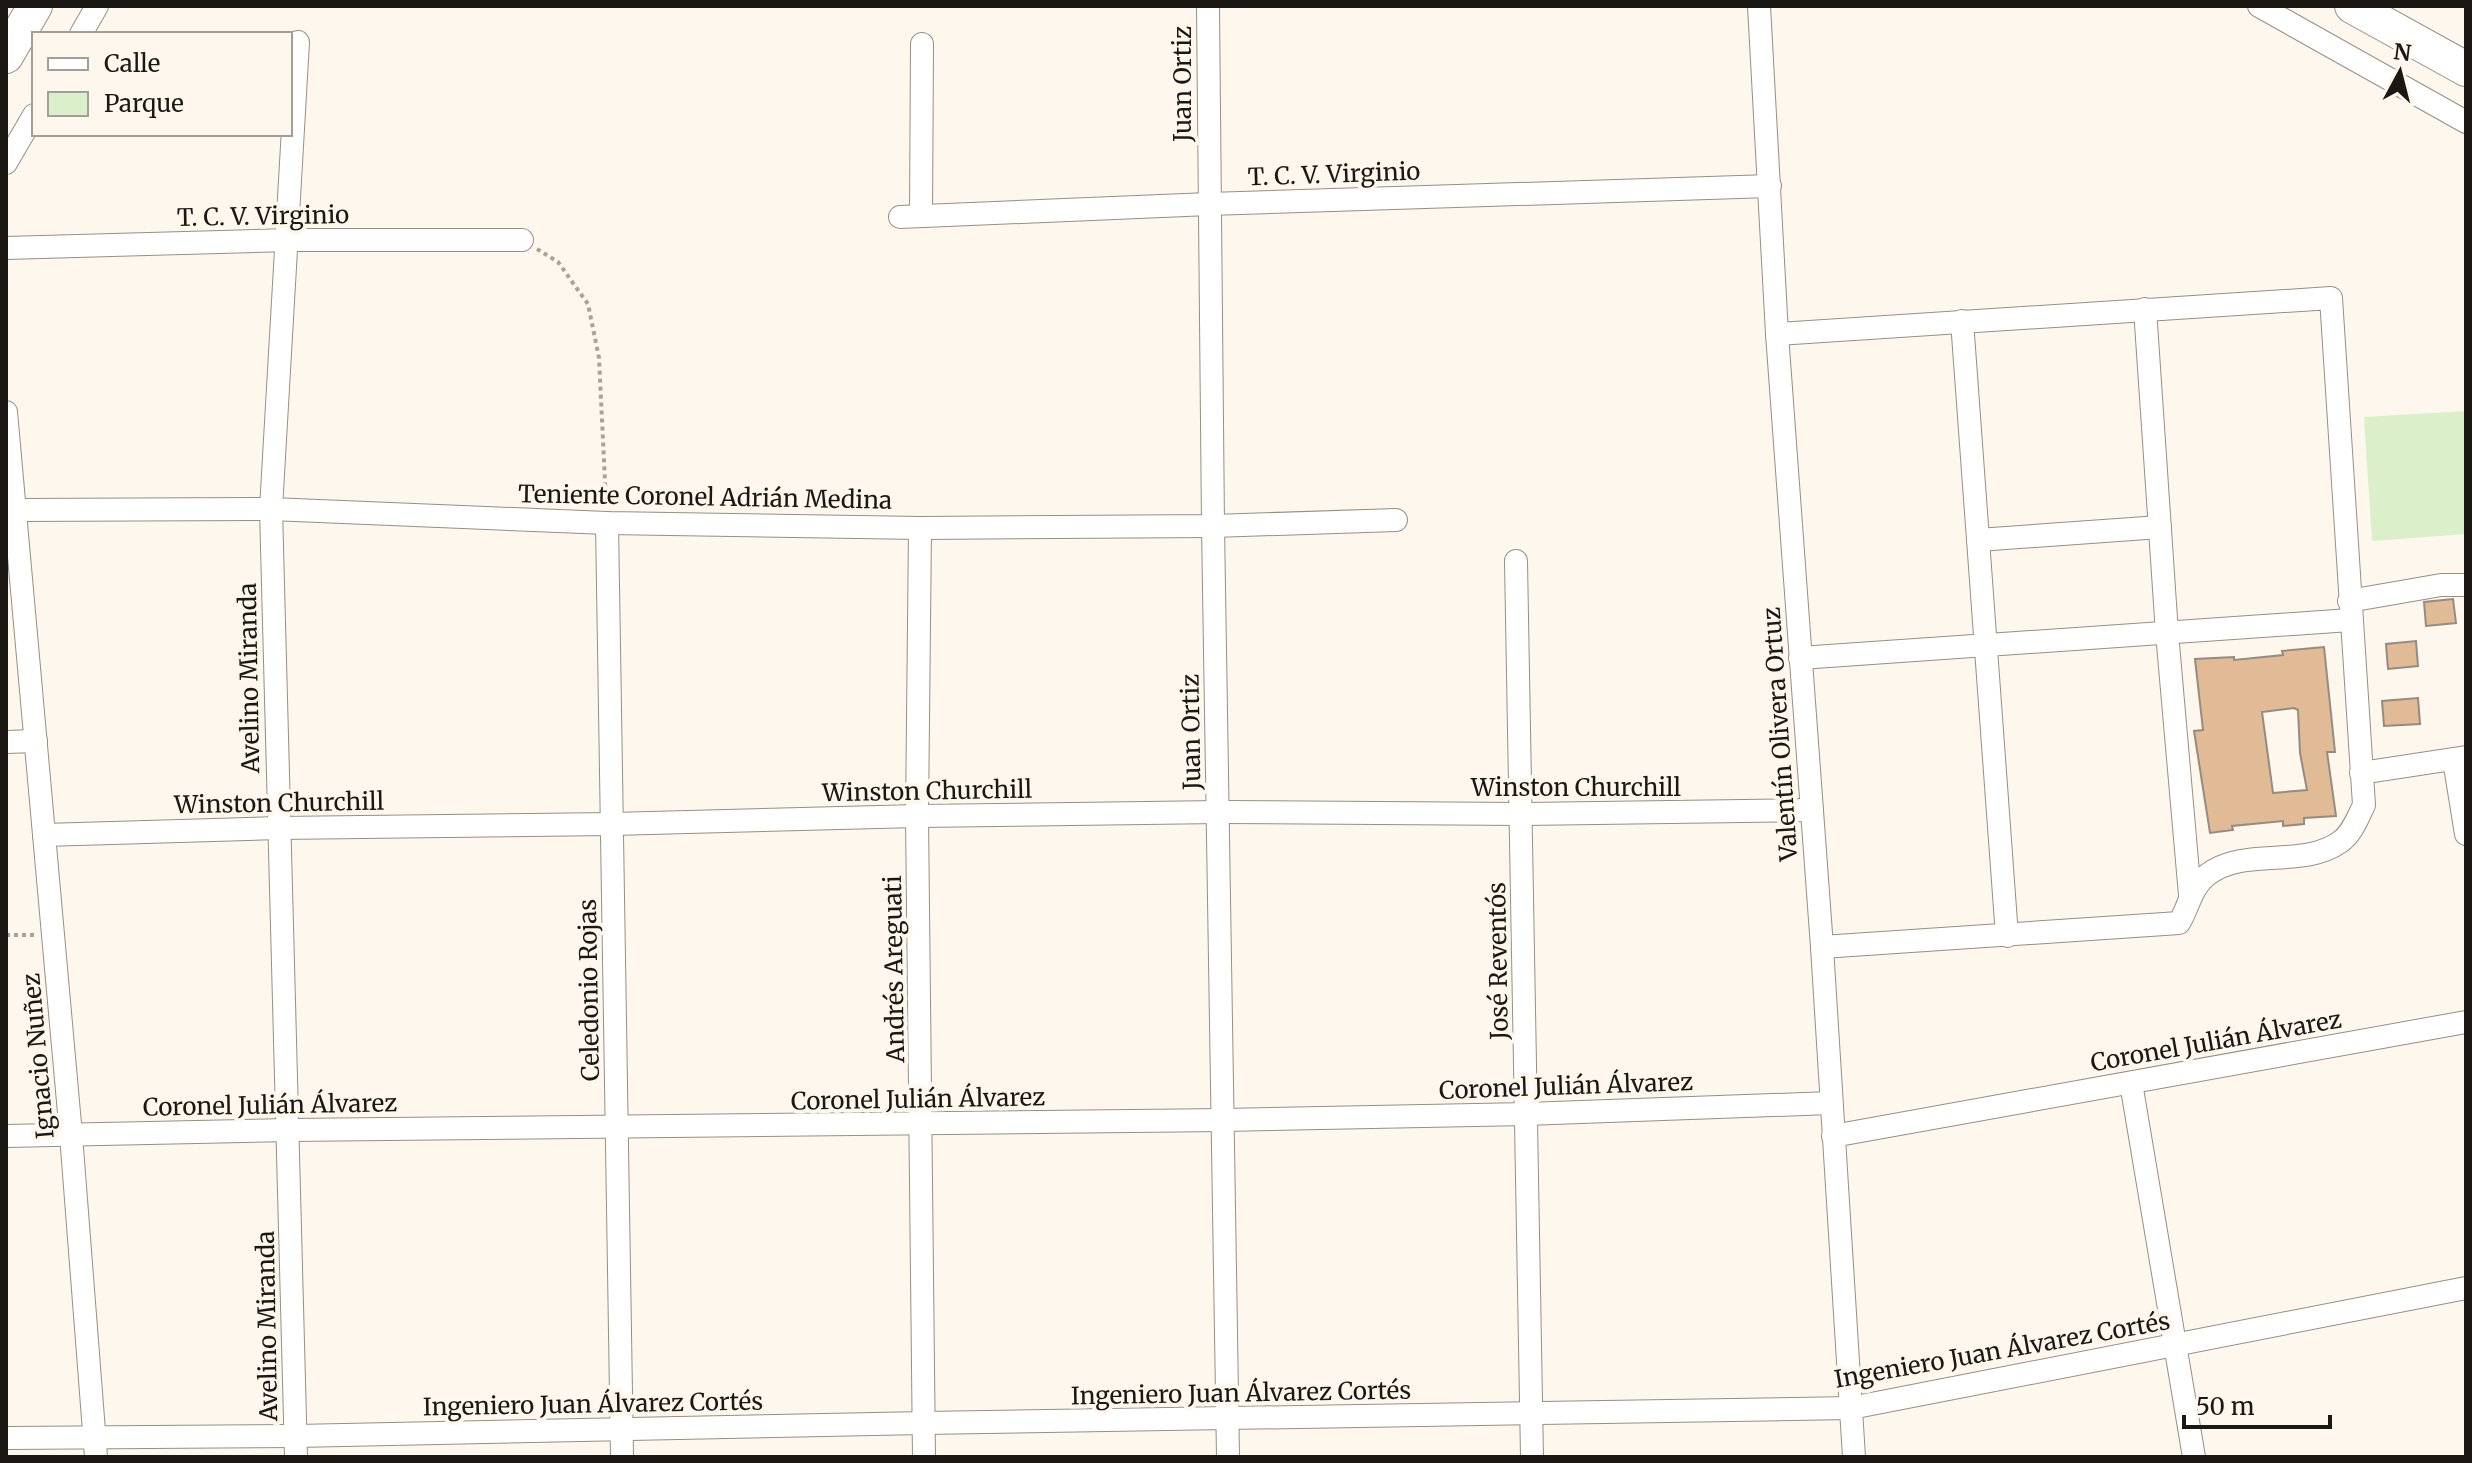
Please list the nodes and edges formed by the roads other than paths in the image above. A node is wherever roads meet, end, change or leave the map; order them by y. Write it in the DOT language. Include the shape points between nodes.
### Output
graph roads {
  1 [pos="35,6"];
  2 [pos="97,6"];
  3 [pos="1208,6"];
  4 [pos="1759,6"];
  5 [pos="2259,6"];
  6 [pos="2352,6"];
  7 [pos="82,32"];
  8 [pos="298,42"];
  9 [pos="922,44"];
  10 [pos="6,56"];
  11 [pos="2466,69"];
  12 [pos="32,118"];
  13 [pos="2466,122"];
  14 [pos="6,163"];
  15 [pos="1770,186"];
  16 [pos="1209,204"];
  17 [pos="288,240"];
  18 [pos="522,240"];
  19 [pos="6,248"];
  20 [pos="2145,309"];
  21 [pos="1962,321"];
  22 [pos="1777,334"];
  23 [pos="6,412"];
  24 [pos="271,509"];
  25 [pos="14,510"];
  26 [pos="1396,520"];
  27 [pos="607,523"];
  28 [pos="1213,526"];
  29 [pos="2160,527"];
  30 [pos="920,528"];
  31 [pos="1978,540"];
  32 [pos="1516,561"];
  33 [pos="2466,585"];
  34 [pos="2350,611"];
  35 [pos="2167,633"];
  36 [pos="1985,646"];
  37 [pos="1800,658"];
  38 [pos="36,741"];
  39 [pos="6,742"];
  40 [pos="2460,758"];
  41 [pos="2361,773"];
  42 [pos="1812,810"];
  43 [pos="1219,812"];
  44 [pos="1522,814"];
  45 [pos="917,816"];
  46 [pos="612,824"];
  47 [pos="278,828"];
  48 [pos="2466,834"];
  49 [pos="44,835"];
  50 [pos="2190,895"];
  51 [pos="2007,936"];
  52 [pos="1822,947"];
  53 [pos="2466,1022"];
  54 [pos="2131,1083"];
  55 [pos="1831,1103"];
  56 [pos="1526,1114"];
  57 [pos="1224,1120"];
  58 [pos="922,1125"];
  59 [pos="618,1128"];
  60 [pos="288,1130"];
  61 [pos="71,1135"];
  62 [pos="6,1136"];
  63 [pos="1833,1136"];
  64 [pos="2466,1288"];
  65 [pos="2176,1344"];
  66 [pos="1851,1408"];
  67 [pos="1531,1415"];
  68 [pos="1228,1419"];
  69 [pos="924,1423"];
  70 [pos="621,1430"];
  71 [pos="6,1438"];
  72 [pos="296,1446"];
  73 [pos="96,1447"];
  74 [pos="622,1457"];
  75 [pos="924,1457"];
  76 [pos="1228,1457"];
  77 [pos="1532,1457"];
  78 [pos="1854,1457"];
  79 [pos="2194,1457"];
  1 -- 10 [label="highway"];
  2 -- 7 [label="street"];
  3 -- 16 [label="street, Juan Ortiz"];
  4 -- 15 [label="street, Valentín Olivera Ortuz"];
  5 -- 13 [label="street"];
  6 -- 11 [label="highway"];
  8 -- 17 [label="street, Avelino Miranda"];
  9 -- 16 [label="street, T. C. V. Virginio" via="910,217"];
  12 -- 14 [label="street"];
  15 -- 16 [label="street, T. C. V. Virginio"];
  15 -- 22 [label="street, Valentín Olivera Ortuz"];
  16 -- 28 [label="street, Juan Ortiz"];
  17 -- 18 [label="street, T. C. V. Virginio"];
  17 -- 19 [label="street, T. C. V. Virginio"];
  17 -- 24 [label="street, Avelino Miranda"];
  20 -- 21 [label="street"];
  20 -- 29 [label="street"];
  20 -- 34 [label="street" via="2331,298"];
  21 -- 22 [label="street"];
  21 -- 31 [label="street"];
  22 -- 37 [label="street, Valentín Olivera Ortuz"];
  23 -- 25 [label="street, Ignacio Nuñez"];
  24 -- 25 [label="street, Teniente Coronel Adrián Medina"];
  24 -- 27 [label="street, Teniente Coronel Adrián Medina"];
  24 -- 47 [label="street, Avelino Miranda"];
  25 -- 38 [label="street, Ignacio Nuñez"];
  26 -- 28 [label="street, Teniente Coronel Adrián Medina"];
  27 -- 30 [label="street, Teniente Coronel Adrián Medina"];
  27 -- 46 [label="street, Celedonio Rojas"];
  28 -- 30 [label="street, Teniente Coronel Adrián Medina"];
  28 -- 43 [label="street, Juan Ortiz"];
  29 -- 31 [label="street"];
  29 -- 35 [label="street"];
  30 -- 45 [label="street, Andrés Areguati"];
  31 -- 36 [label="street"];
  32 -- 44 [label="street, José Reventós"];
  33 -- 34 [label="street" via="2441,585"];
  34 -- 35 [label="street"];
  34 -- 41 [label="street"];
  35 -- 36 [label="street"];
  35 -- 50 [label="street"];
  36 -- 37 [label="street"];
  36 -- 51 [label="street"];
  37 -- 42 [label="street, Valentín Olivera Ortuz"];
  38 -- 39 [label="street"];
  38 -- 49 [label="street, Ignacio Nuñez"];
  40 -- 41 [label="street"];
  40 -- 48 [label="street"];
  41 -- 50 [label="street" via="2364,805 2342,841 2318,852 2228,864 2206,875"];
  42 -- 44 [label="street, Winston Churchill"];
  42 -- 52 [label="street, Valentín Olivera Ortuz"];
  43 -- 44 [label="street, Winston Churchill"];
  43 -- 45 [label="street, Winston Churchill"];
  43 -- 57 [label="street, Juan Ortiz"];
  44 -- 56 [label="street, José Reventós"];
  45 -- 46 [label="street, Winston Churchill"];
  45 -- 58 [label="street, Andrés Areguati"];
  46 -- 47 [label="street, Winston Churchill"];
  46 -- 59 [label="street, Celedonio Rojas"];
  47 -- 49 [label="street, Winston Churchill"];
  47 -- 60 [label="street, Avelino Miranda"];
  49 -- 61 [label="street, Ignacio Nuñez"];
  50 -- 51 [label="street" via="2179,923"];
  51 -- 52 [label="street"];
  52 -- 55 [label="street, Valentín Olivera Ortuz"];
  53 -- 54 [label="street, Coronel Julián Álvarez"];
  54 -- 63 [label="street, Coronel Julián Álvarez"];
  54 -- 65 [label="street"];
  55 -- 56 [label="street, Coronel Julián Álvarez"];
  55 -- 63 [label="street, Valentín Olivera Ortuz"];
  56 -- 57 [label="street, Coronel Julián Álvarez"];
  56 -- 67 [label="street, José Reventós"];
  57 -- 58 [label="street, Coronel Julián Álvarez"];
  57 -- 68 [label="street, Juan Ortiz"];
  58 -- 59 [label="street, Coronel Julián Álvarez"];
  58 -- 69 [label="street, Andrés Areguati"];
  59 -- 60 [label="street, Coronel Julián Álvarez"];
  59 -- 70 [label="street, Celedonio Rojas"];
  60 -- 61 [label="street, Coronel Julián Álvarez"];
  60 -- 72 [label="street, Avelino Miranda"];
  61 -- 62 [label="street, Coronel Julián Álvarez"];
  61 -- 73 [label="street, Ignacio Nuñez"];
  63 -- 66 [label="street, Valentín Olivera Ortuz"];
  64 -- 65 [label="street, Ingeniero Juan Álvarez Cortés"];
  65 -- 66 [label="street, Ingeniero Juan Álvarez Cortés"];
  65 -- 79 [label="street"];
  66 -- 67 [label="street, Ingeniero Juan Álvarez Cortés"];
  66 -- 78 [label="street, Valentín Olivera Ortuz"];
  67 -- 68 [label="street, Ingeniero Juan Álvarez Cortés"];
  67 -- 77 [label="street, José Reventós"];
  68 -- 69 [label="street, Ingeniero Juan Álvarez Cortés"];
  68 -- 76 [label="street, Juan Ortiz"];
  69 -- 70 [label="street, Ingeniero Juan Álvarez Cortés"];
  69 -- 75 [label="street, Andrés Areguati"];
  70 -- 72 [label="street, Ingeniero Juan Álvarez Cortés"];
  70 -- 74 [label="street, Celedonio Rojas"];
  71 -- 73 [label="street, Ingeniero Juan Álvarez Cortés"];
  72 -- 73 [label="street, Ingeniero Juan Álvarez Cortés"];
}
